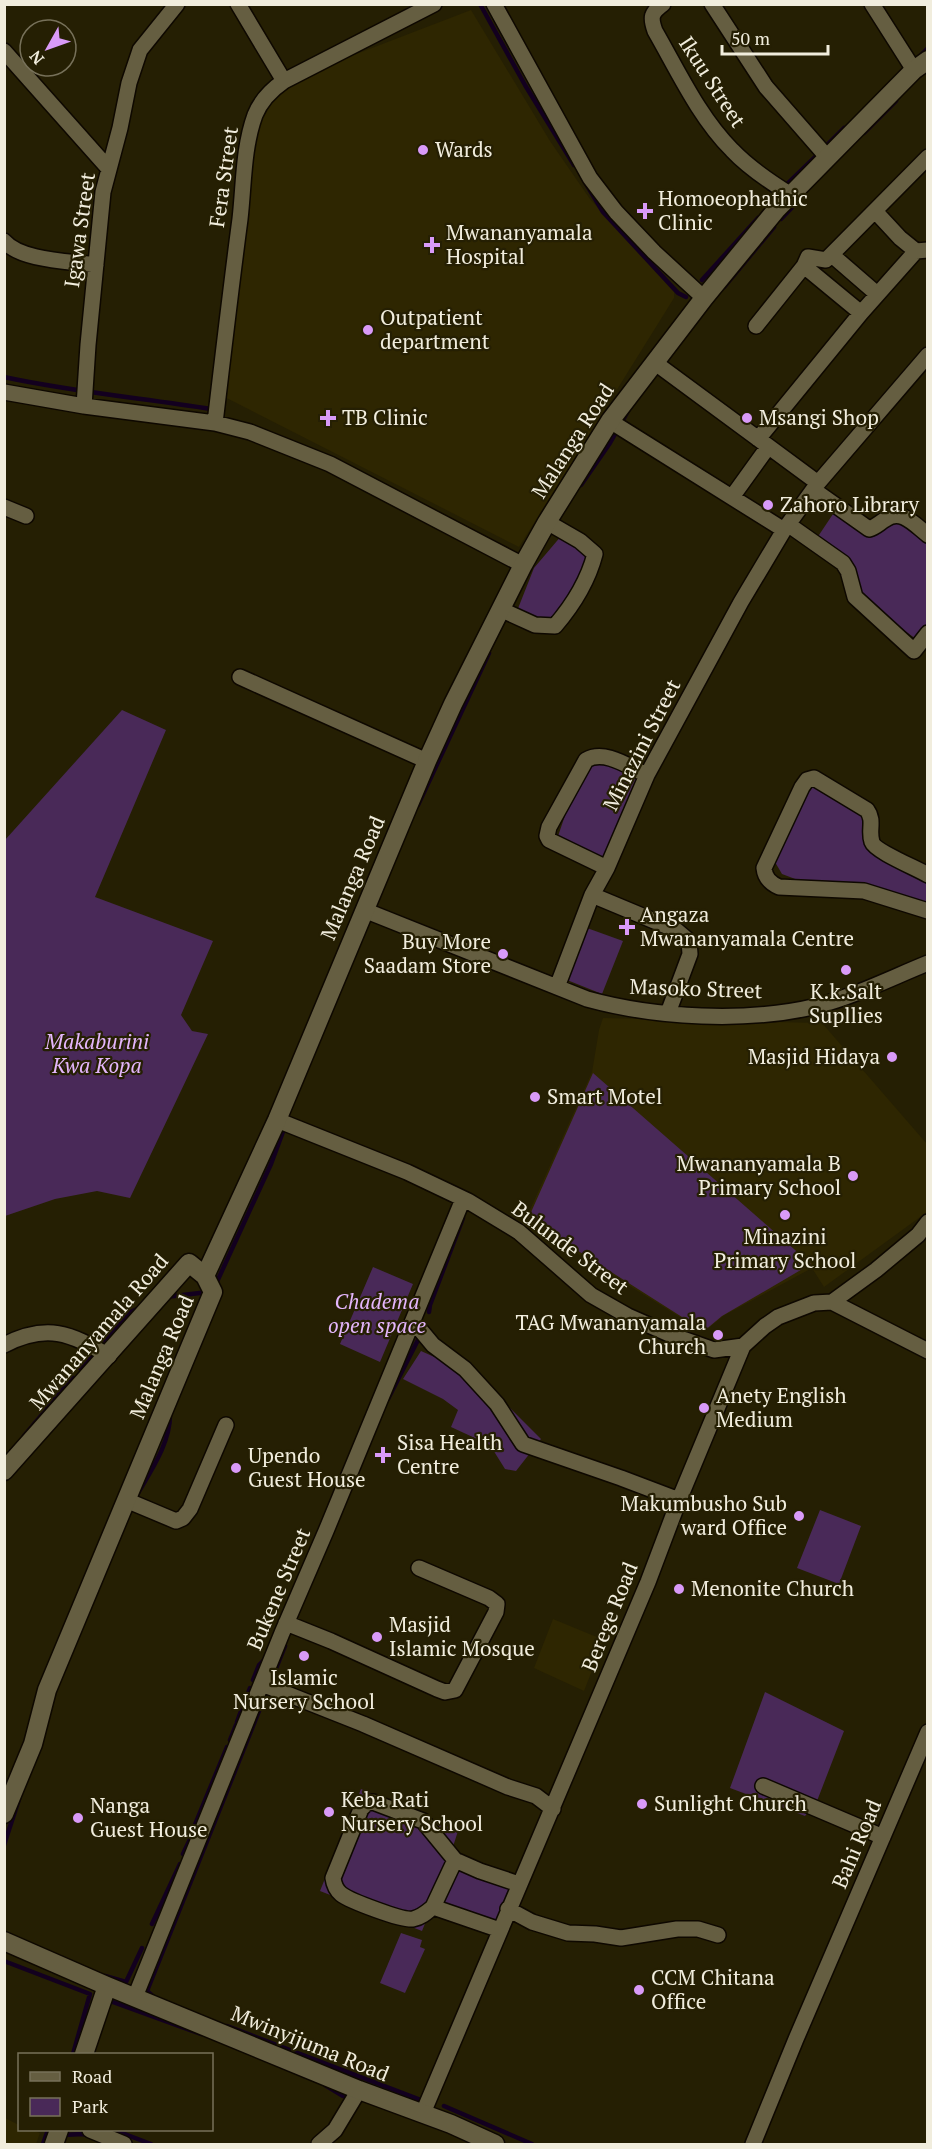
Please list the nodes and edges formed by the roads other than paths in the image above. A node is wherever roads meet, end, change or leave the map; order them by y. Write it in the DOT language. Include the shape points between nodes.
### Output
graph roads {
  1 [pos="177,4"];
  2 [pos="238,4"];
  3 [pos="434,4"];
  4 [pos="494,4"];
  5 [pos="663,4"];
  6 [pos="712,4"];
  7 [pos="872,4"];
  8 [pos="4,51"];
  9 [pos="921,65"];
  10 [pos="284,81"];
  11 [pos="927,157"];
  12 [pos="828,158"];
  13 [pos="109,169"];
  14 [pos="791,195"];
  15 [pos="875,211"];
  16 [pos="4,241"];
  17 [pos="922,250"];
  18 [pos="832,255"];
  19 [pos="96,265"];
  20 [pos="804,266"];
  21 [pos="877,294"];
  22 [pos="704,298"];
  23 [pos="861,313"];
  24 [pos="756,326"];
  25 [pos="927,355"];
  26 [pos="654,362"];
  27 [pos="4,392"];
  28 [pos="84,406"];
  29 [pos="610,421"];
  30 [pos="215,423"];
  31 [pos="763,443"];
  32 [pos="816,487"];
  33 [pos="732,497"];
  34 [pos="4,507"];
  35 [pos="26,516"];
  36 [pos="547,522"];
  37 [pos="786,527"];
  38 [pos="927,535"];
  39 [pos="523,565"];
  40 [pos="502,610"];
  41 [pos="927,633"];
  42 [pos="240,677"];
  43 [pos="427,761"];
  44 [pos="647,776"];
  45 [pos="607,868"];
  46 [pos="927,875"];
  47 [pos="592,895"];
  48 [pos="364,910"];
  49 [pos="927,911"];
  50 [pos="927,963"];
  51 [pos="557,987"];
  52 [pos="668,1013"];
  53 [pos="277,1120"];
  54 [pos="463,1199"];
  55 [pos="927,1222"];
  56 [pos="205,1276"];
  57 [pos="832,1302"];
  58 [pos="413,1321"];
  59 [pos="4,1345"];
  60 [pos="743,1346"];
  61 [pos="927,1351"];
  62 [pos="109,1356"];
  63 [pos="226,1425"];
  64 [pos="4,1471"];
  65 [pos="126,1500"];
  66 [pos="679,1500"];
  67 [pos="418,1568"];
  68 [pos="286,1623"];
  69 [pos="262,1684"];
  70 [pos="927,1732"];
  71 [pos="763,1786"];
  72 [pos="553,1809"];
  73 [pos="4,1814"];
  74 [pos="883,1837"];
  75 [pos="455,1860"];
  76 [pos="519,1884"];
  77 [pos="433,1907"];
  78 [pos="508,1909"];
  79 [pos="500,1930"];
  80 [pos="717,1935"];
  81 [pos="4,1941"];
  82 [pos="107,1986"];
  83 [pos="135,1997"];
  84 [pos="85,2053"];
  85 [pos="359,2090"];
  86 [pos="423,2113"];
  87 [pos="92,2131"];
  88 [pos="124,2145"];
  89 [pos="320,2145"];
  90 [pos="495,2145"];
  91 [pos="753,2145"];
  1 -- 13 [label="street, Igawa Street" via="140,50"];
  2 -- 10 [label="street"];
  3 -- 10 [label="street, Fera Street"];
  4 -- 22 [label="street" via="590,178 646,244"];
  5 -- 14 [label="street, Ikuu Street" via="650,19 709,122 747,164"];
  6 -- 12 [label="street, Ikuu Street" via="766,87"];
  7 -- 9 [label="street"];
  8 -- 13 [label="street"];
  9 -- 12 [label="street, Malanga Road"];
  10 -- 30 [label="street, Fera Street" via="259,105 248,135"];
  11 -- 15 [label="street"];
  12 -- 14 [label="street, Malanga Road"];
  13 -- 19 [label="street, Igawa Street"];
  14 -- 22 [label="street, Malanga Road"];
  15 -- 17 [label="street" via="900,238"];
  15 -- 18 [label="street"];
  16 -- 19 [label="street" via="33,256"];
  17 -- 21 [label="street"];
  18 -- 20 [label="street" via="826,260 808,257"];
  18 -- 21 [label="street"];
  19 -- 28 [label="street, Igawa Street"];
  20 -- 23 [label="street"];
  20 -- 24 [label="street"];
  21 -- 23 [label="street"];
  22 -- 26 [label="street, Malanga Road"];
  23 -- 31 [label="street"];
  25 -- 32 [label="street, Minazini Street"];
  26 -- 29 [label="street, Malanga Road"];
  26 -- 31 [label="street"];
  27 -- 28 [label="street"];
  28 -- 30 [label="street"];
  29 -- 33 [label="street"];
  29 -- 36 [label="street, Malanga Road"];
  30 -- 39 [label="street" via="250,432 330,464"];
  31 -- 32 [label="street"];
  31 -- 33 [label="street"];
  32 -- 37 [label="street, Minazini Street"];
  32 -- 38 [label="street" via="868,529 893,515 901,515"];
  33 -- 37 [label="street"];
  34 -- 35 [label="street"];
  36 -- 39 [label="street, Malanga Road"];
  36 -- 40 [label="street" via="580,540 595,554 579,593 555,626 536,625"];
  37 -- 41 [label="street" via="843,563 855,597 914,651"];
  37 -- 44 [label="street, Minazini Street"];
  39 -- 40 [label="street, Malanga Road"];
  40 -- 43 [label="street, Malanga Road"];
  42 -- 43 [label="street"];
  43 -- 48 [label="street, Malanga Road"];
  44 -- 45 [label="street, Minazini Street"];
  44 -- 45 [label="street" via="605,756 586,759 549,827 549,840"];
  45 -- 47 [label="street, Minazini Street"];
  46 -- 49 [label="street" via="877,849 872,842 872,819 867,810 814,778 802,787 764,868 766,877 779,887 864,891"];
  47 -- 51 [label="street, Minazini Street"];
  47 -- 52 [label="street" via="676,930 688,941 690,954"];
  48 -- 51 [label="street, Masoko Street"];
  48 -- 53 [label="street, Malanga Road"];
  50 -- 52 [label="street, Masoko Street" via="817,1006 759,1015"];
  51 -- 52 [label="street, Masoko Street" via="610,1006"];
  53 -- 54 [label="street, Bulunde Street"];
  53 -- 56 [label="street, Malanga Road"];
  54 -- 58 [label="street, Bukene Street"];
  54 -- 60 [label="street, Bulunde Street" via="519,1232 591,1295 628,1316 714,1350"];
  55 -- 57 [label="street, Berege Road" via="909,1242"];
  56 -- 62 [label="street, Mwananyamala Road" via="189,1263"];
  56 -- 65 [label="street, Malanga Road" via="213,1292"];
  57 -- 60 [label="street, Berege Road" via="778,1317"];
  57 -- 61 [label="street"];
  58 -- 66 [label="street" via="433,1345 465,1369 497,1404 523,1444"];
  58 -- 68 [label="street, Bukene Street"];
  59 -- 62 [label="street" via="46,1332 84,1341"];
  60 -- 66 [label="street, Berege Road"];
  62 -- 64 [label="street, Mwananyamala Road"];
  63 -- 65 [label="street" via="183,1518 176,1521"];
  65 -- 73 [label="street, Malanga Road" via="47,1690 33,1744"];
  66 -- 72 [label="street, Berege Road"];
  67 -- 68 [label="street" via="497,1604 454,1690 437,1689"];
  68 -- 69 [label="street, Bukene Street"];
  69 -- 72 [label="street" via="536,1796"];
  69 -- 83 [label="street, Bukene Street"];
  70 -- 74 [label="street, Bahi Road"];
  71 -- 74 [label="street"];
  72 -- 76 [label="street, Berege Road"];
  74 -- 91 [label="street, Bahi Road"];
  75 -- 76 [label="street"];
  75 -- 77 [label="street"];
  75 -- 77 [label="street" via="423,1821 373,1802 362,1809 333,1878 334,1886 342,1895 411,1920"];
  76 -- 78 [label="street, Berege Road"];
  77 -- 79 [label="street"];
  78 -- 79 [label="street, Berege Road"];
  78 -- 80 [label="street" via="532,1922 568,1933 621,1938 698,1929"];
  79 -- 86 [label="street, Berege Road"];
  81 -- 82 [label="street, Mwinyijuma Road"];
  82 -- 83 [label="street, Mwinyijuma Road"];
  82 -- 84 [label="street"];
  83 -- 85 [label="street, Mwinyijuma Road"];
  85 -- 86 [label="street, Mwinyijuma Road"];
  85 -- 89 [label="street" via="335,2130"];
  86 -- 90 [label="street, Mwinyijuma Road"];
  87 -- 88 [label="street"];
}
